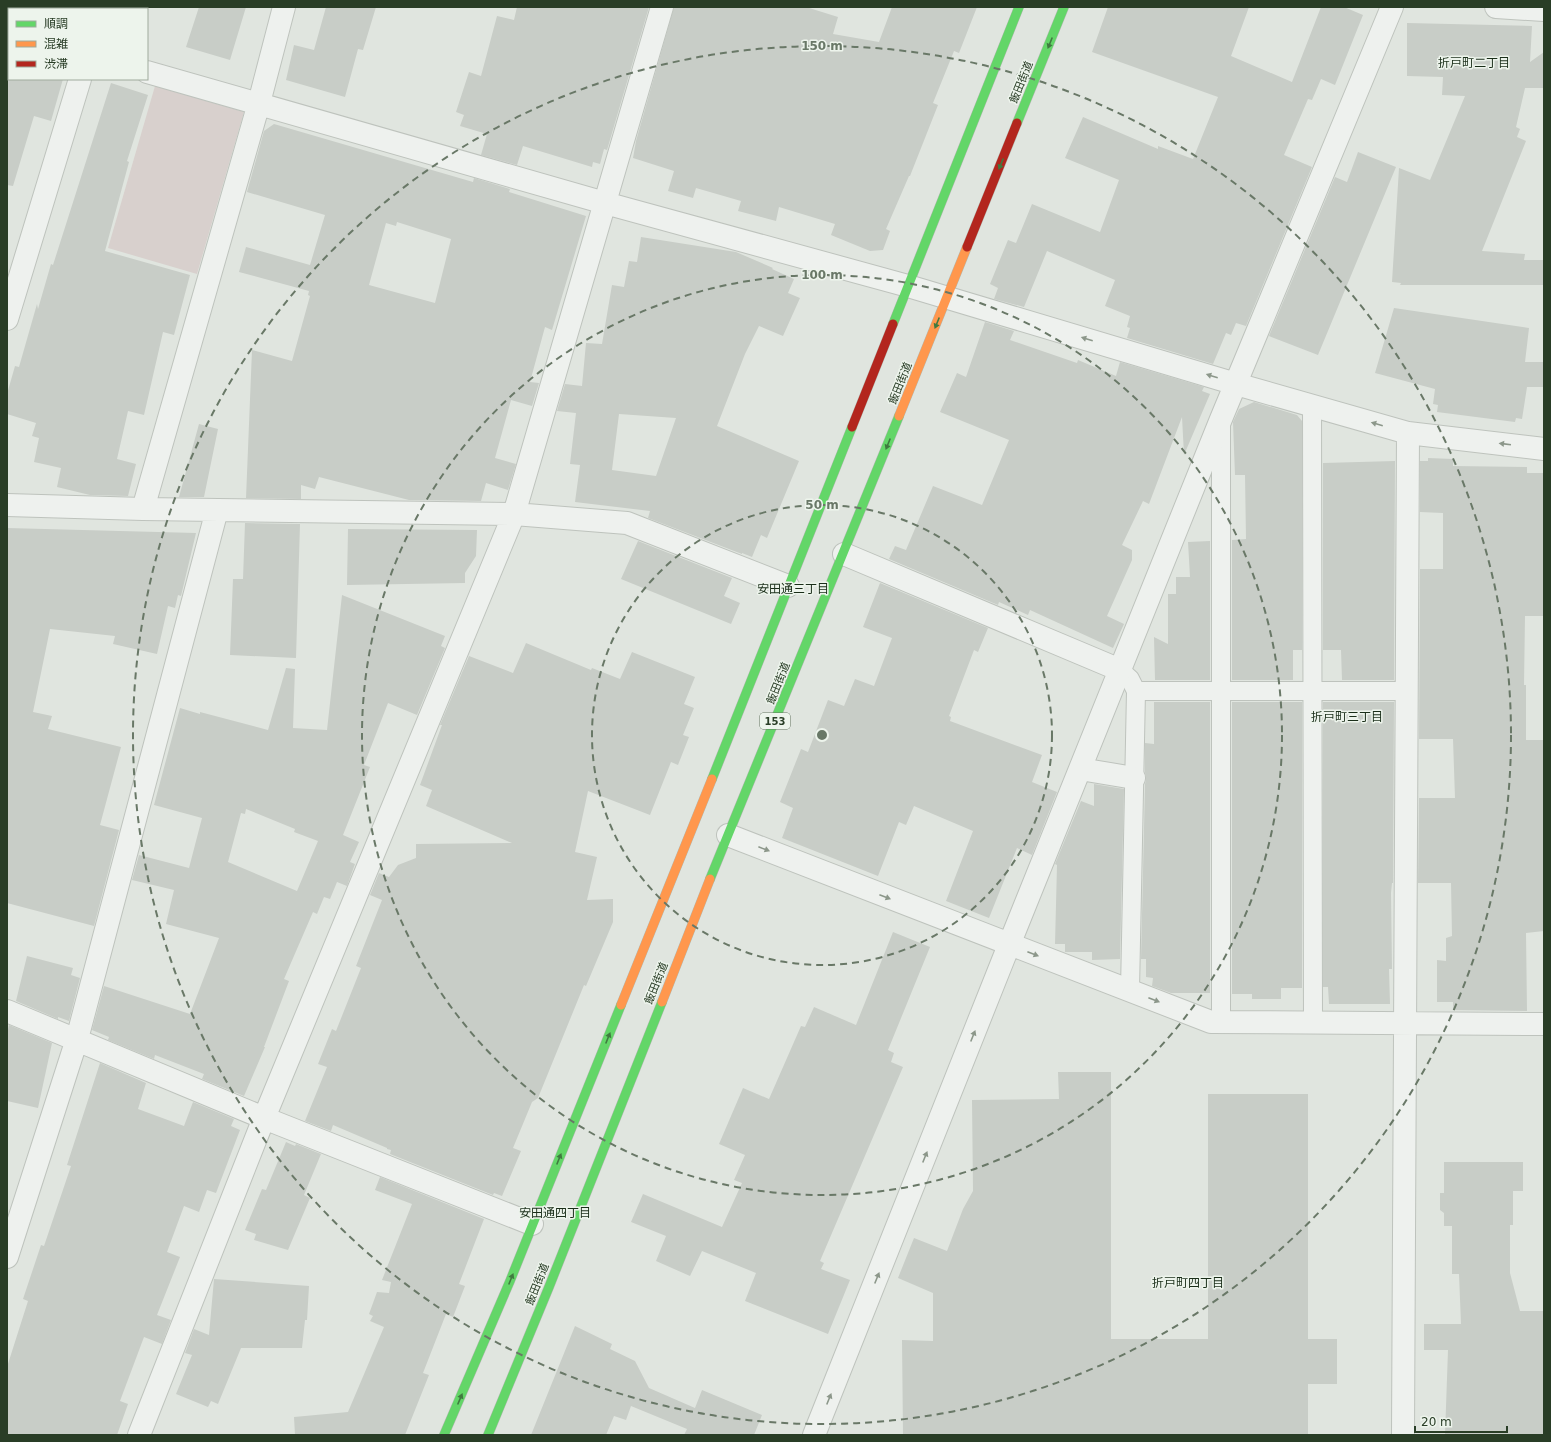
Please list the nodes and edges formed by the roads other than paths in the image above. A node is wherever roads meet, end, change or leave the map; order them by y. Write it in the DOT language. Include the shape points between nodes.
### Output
graph roads {
  1 [pos="284,7"];
  2 [pos="662,7"];
  3 [pos="1019,7"];
  4 [pos="1064,7"];
  5 [pos="1392,7"];
  6 [pos="1496,7"];
  7 [pos="1544,10"];
  8 [pos="148,72"];
  9 [pos="80,80"];
  10 [pos="259,103"];
  11 [pos="605,203"];
  12 [pos="908,286"];
  13 [pos="948,297"];
  14 [pos="7,318"];
  15 [pos="1236,384"];
  16 [pos="1312,405"];
  17 [pos="1221,419"];
  18 [pos="1408,432"];
  19 [pos="1544,449"];
  20 [pos="7,505"];
  21 [pos="143,509"];
  22 [pos="218,510"];
  23 [pos="514,514"];
  24 [pos="844,554"];
  25 [pos="788,586"];
  26 [pos="1120,670"];
  27 [pos="1136,691"];
  28 [pos="1221,691"];
  29 [pos="1312,691"];
  30 [pos="1407,691"];
  31 [pos="1080,769"];
  32 [pos="1134,778"];
  33 [pos="728,835"];
  34 [pos="1009,945"];
  35 [pos="1130,990"];
  36 [pos="7,1011"];
  37 [pos="1221,1022"];
  38 [pos="1313,1022"];
  39 [pos="1406,1022"];
  40 [pos="1544,1024"];
  41 [pos="77,1039"];
  42 [pos="264,1118"];
  43 [pos="532,1224"];
  44 [pos="7,1257"];
  45 [pos="139,1435"];
  46 [pos="444,1435"];
  47 [pos="488,1435"];
  48 [pos="814,1435"];
  49 [pos="1404,1435"];
  1 -- 10 [label="street"];
  2 -- 11 [label="street"];
  3 -- 12 [label="highway"];
  4 -- 13 [label="highway, 飯田街道 / 153, one-way"];
  5 -- 15 [label="street"];
  6 -- 7 [label="street"];
  8 -- 10 [label="street"];
  9 -- 14 [label="street"];
  10 -- 11 [label="street"];
  10 -- 21 [label="street"];
  11 -- 12 [label="street"];
  11 -- 23 [label="street"];
  12 -- 13 [label="street"];
  12 -- 25 [label="highway"];
  15 -- 13 [label="street, one-way"];
  13 -- 24 [label="highway, 飯田街道 / 153, one-way"];
  15 -- 16 [label="street"];
  15 -- 17 [label="street"];
  18 -- 16 [label="street, one-way"];
  16 -- 29 [label="lane"];
  17 -- 26 [label="street"];
  17 -- 28 [label="lane"];
  19 -- 18 [label="street, one-way"];
  18 -- 30 [label="street"];
  20 -- 21 [label="street"];
  21 -- 22 [label="street"];
  22 -- 23 [label="street"];
  22 -- 41 [label="street"];
  23 -- 25 [label="street" via="628,523"];
  23 -- 42 [label="street"];
  24 -- 26 [label="street"];
  24 -- 33 [label="highway, 飯田街道 / 153"];
  43 -- 25 [label="highway, one-way"];
  26 -- 27 [label="lane" via="1130,679"];
  26 -- 31 [label="street"];
  27 -- 28 [label="lane"];
  27 -- 32 [label="lane"];
  28 -- 29 [label="lane"];
  28 -- 37 [label="lane"];
  29 -- 30 [label="lane"];
  29 -- 38 [label="lane"];
  30 -- 39 [label="street"];
  31 -- 32 [label="street"];
  31 -- 34 [label="street"];
  32 -- 35 [label="lane"];
  33 -- 34 [label="street, one-way"];
  33 -- 47 [label="highway, 飯田街道 / 153"];
  34 -- 35 [label="street, one-way"];
  48 -- 34 [label="street, one-way"];
  35 -- 37 [label="street, one-way" via="1211,1022"];
  36 -- 41 [label="street"];
  37 -- 38 [label="street"];
  38 -- 39 [label="street"];
  39 -- 40 [label="street"];
  39 -- 49 [label="street"];
  41 -- 42 [label="street"];
  41 -- 44 [label="street"];
  42 -- 43 [label="street"];
  42 -- 45 [label="street"];
  46 -- 43 [label="highway, one-way"];
}
